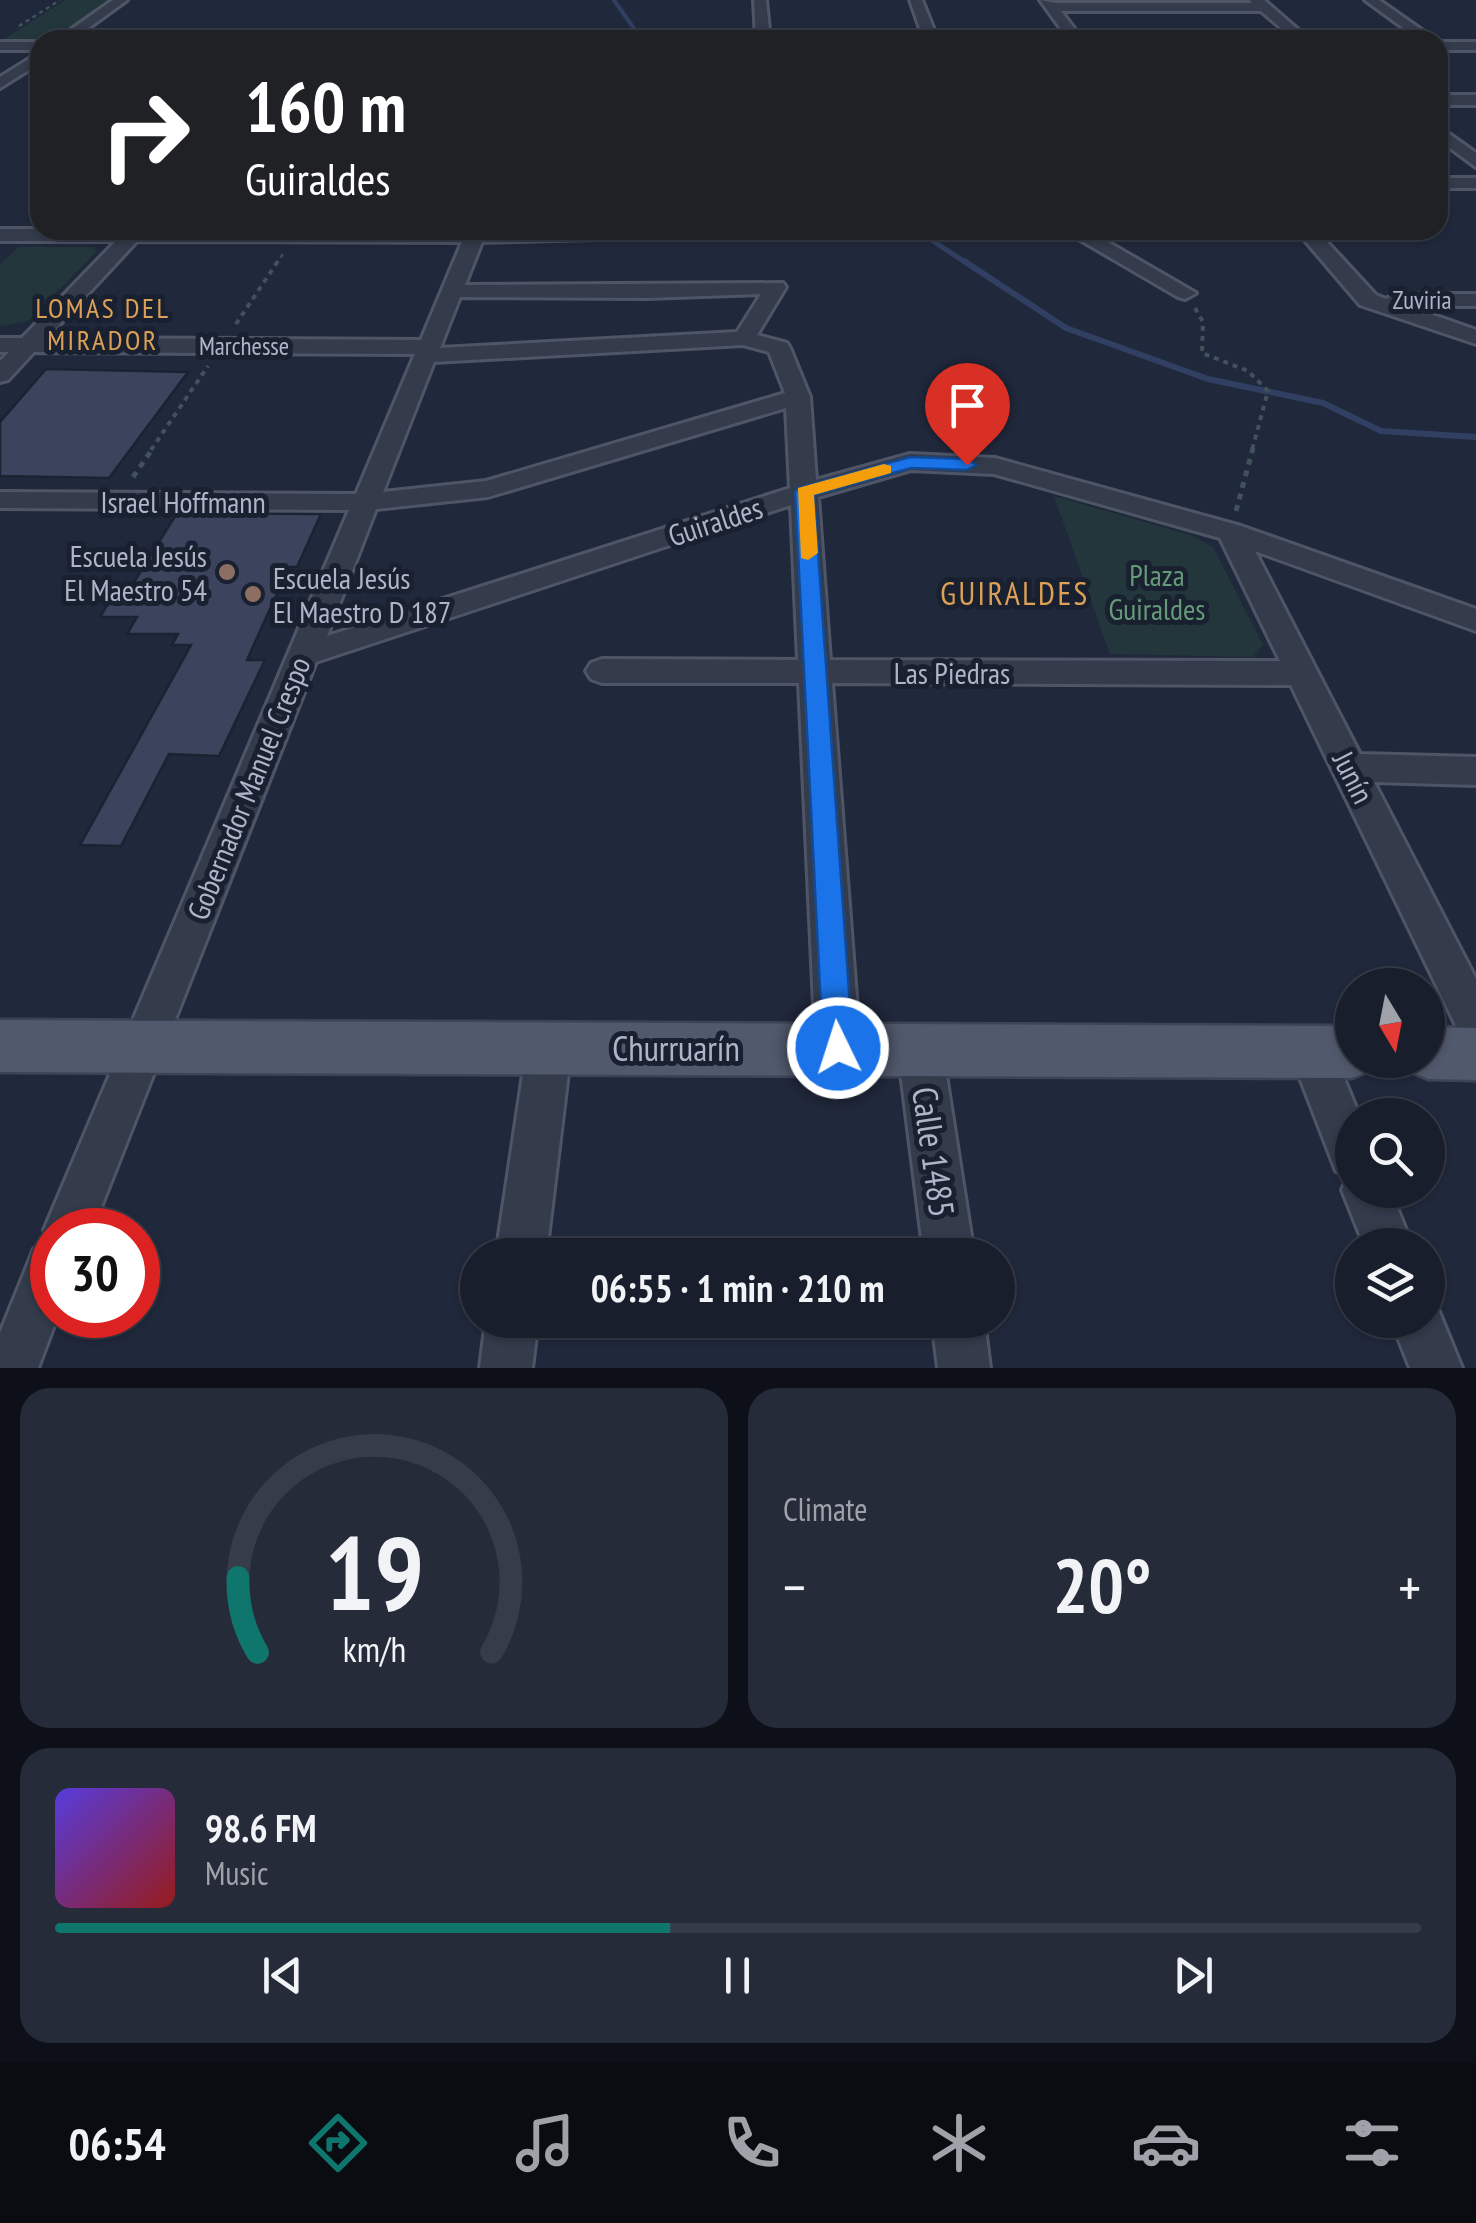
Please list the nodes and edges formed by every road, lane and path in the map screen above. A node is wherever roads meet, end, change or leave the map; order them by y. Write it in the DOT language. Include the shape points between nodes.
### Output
graph roads {
  1 [pos="60,0"];
  2 [pos="121,0"];
  3 [pos="760,0"];
  4 [pos="916,0"];
  5 [pos="1370,0"];
  6 [pos="1049,3"];
  7 [pos="1260,3"];
  8 [pos="15,28"];
  9 [pos="78,30"];
  10 [pos="762,30"];
  11 [pos="926,30"];
  12 [pos="1069,30"];
  13 [pos="1291,30"];
  14 [pos="1414,30"];
  15 [pos="0,46"];
  16 [pos="30,46"];
  17 [pos="1448,46"];
  18 [pos="1476,46"];
  19 [pos="30,64"];
  20 [pos="0,86"];
  21 [pos="27,88"];
  22 [pos="1448,100"];
  23 [pos="1476,100"];
  24 [pos="1448,139"];
  25 [pos="1476,162"];
  26 [pos="1448,183"];
  27 [pos="1476,183"];
  28 [pos="30,235"];
  29 [pos="0,236"];
  30 [pos="127,240"];
  31 [pos="473,240"];
  32 [pos="1091,240"];
  33 [pos="1315,240"];
  34 [pos="452,292"];
  35 [pos="1184,293"];
  36 [pos="1368,300"];
  37 [pos="1476,300"];
  38 [pos="1476,336"];
  39 [pos="744,338"];
  40 [pos="0,346"];
  41 [pos="28,346"];
  42 [pos="427,352"];
  43 [pos="0,376"];
  44 [pos="798,397"];
  45 [pos="804,492"];
  46 [pos="0,500"];
  47 [pos="366,502"];
  48 [pos="1231,532"];
  49 [pos="1476,620"];
  50 [pos="302,655"];
  51 [pos="602,671"];
  52 [pos="815,672"];
  53 [pos="1302,673"];
  54 [pos="1349,767"];
  55 [pos="1476,772"];
  56 [pos="1476,1022"];
  57 [pos="0,1046"];
  58 [pos="142,1046"];
  59 [pos="549,1048"];
  60 [pos="838,1048"];
  61 [pos="920,1049"];
  62 [pos="1332,1052"];
  63 [pos="1445,1053"];
  64 [pos="1476,1054"];
  65 [pos="1341,1098"];
  66 [pos="77,1208"];
  67 [pos="523,1238"];
  68 [pos="947,1238"];
  69 [pos="30,1323"];
  70 [pos="510,1338"];
  71 [pos="960,1338"];
  72 [pos="1424,1338"];
  73 [pos="12,1368"];
  74 [pos="506,1368"];
  75 [pos="964,1368"];
  76 [pos="1436,1368"];
  1 -- 8 [label="path"];
  2 -- 9 [label="street"];
  3 -- 10 [label="street"];
  4 -- 11 [label="street"];
  5 -- 14 [label="street"];
  6 -- 7 [label="street"];
  6 -- 12 [label="street"];
  7 -- 13 [label="street"];
  15 -- 16 [label="street"];
  17 -- 18 [label="street"];
  19 -- 20 [label="street"];
  20 -- 21 [label="street"];
  22 -- 23 [label="street"];
  24 -- 25 [label="street"];
  26 -- 27 [label="street"];
  28 -- 29 [label="street"];
  30 -- 41 [label="street"];
  31 -- 34 [label="street, Gobernador Manuel Crespo"];
  32 -- 35 [label="street"];
  33 -- 36 [label="street"];
  34 -- 39 [label="street" via="776,287"];
  34 -- 42 [label="street, Gobernador Manuel Crespo"];
  35 -- 48 [label="path" via="1204,322 1202,353 1248,371 1268,391"];
  36 -- 37 [label="street, Zuviria"];
  36 -- 38 [label="street"];
  39 -- 42 [label="street, Marchesse"];
  39 -- 44 [label="street" via="779,348"];
  40 -- 41 [label="street, Marchesse"];
  41 -- 42 [label="street, Marchesse"];
  41 -- 43 [label="street"];
  42 -- 47 [label="street, Gobernador Manuel Crespo"];
  44 -- 45 [label="street"];
  44 -- 47 [label="street, Israel Hoffmann" via="488,489"];
  45 -- 48 [label="street, Guiraldes" via="910,462 995,466"];
  45 -- 50 [label="street, Guiraldes"];
  45 -- 52 [label="street"];
  46 -- 47 [label="street, Israel Hoffmann"];
  47 -- 50 [label="street, Gobernador Manuel Crespo"];
  48 -- 49 [label="street, Guiraldes"];
  48 -- 53 [label="street, Junín"];
  50 -- 58 [label="street, Gobernador Manuel Crespo"];
  51 -- 52 [label="street, Las Piedras"];
  52 -- 53 [label="street, Las Piedras"];
  52 -- 60 [label="street"];
  53 -- 54 [label="street, Junín"];
  54 -- 55 [label="street"];
  54 -- 56 [label="street, Junín"];
  57 -- 58 [label="main road, Churruarín"];
  58 -- 59 [label="main road, Churruarín"];
  58 -- 66 [label="street, Gobernador Manuel Crespo"];
  59 -- 60 [label="main road, Churruarín"];
  59 -- 67 [label="street"];
  60 -- 61 [label="main road, Churruarín"];
  61 -- 62 [label="main road, Churruarín"];
  61 -- 68 [label="street, Calle 1485"];
  62 -- 65 [label="street"];
  63 -- 64 [label="main road"];
  69 -- 73 [label="street"];
  70 -- 74 [label="street"];
  71 -- 75 [label="street"];
  72 -- 76 [label="street"];
}
